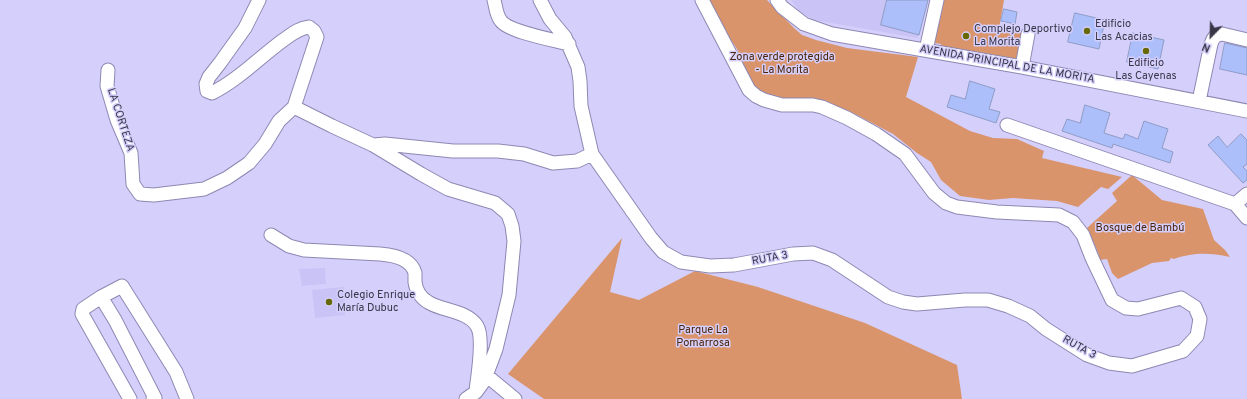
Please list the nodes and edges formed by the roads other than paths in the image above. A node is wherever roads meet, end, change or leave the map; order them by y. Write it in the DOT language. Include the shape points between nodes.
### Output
graph roads {
  1 [pos="259,0"];
  2 [pos="494,0"];
  3 [pos="540,0"];
  4 [pos="702,0"];
  5 [pos="777,0"];
  6 [pos="937,0"];
  7 [pos="1028,34"];
  8 [pos="1247,40"];
  9 [pos="569,44"];
  10 [pos="926,50"];
  11 [pos="1022,67"];
  12 [pos="108,70"];
  13 [pos="1199,101"];
  14 [pos="294,107"];
  15 [pos="1247,111"];
  16 [pos="1007,125"];
  17 [pos="373,145"];
  18 [pos="592,154"];
  19 [pos="1247,194"];
  20 [pos="1235,204"];
  21 [pos="1247,218"];
  22 [pos="271,235"];
  23 [pos="101,297"];
  24 [pos="486,375"];
  25 [pos="471,395"];
  26 [pos="130,399"];
  27 [pos="154,399"];
  28 [pos="187,399"];
  29 [pos="515,399"];
  1 -- 14 [label="street" via="245,28 208,77 206,90 212,93 223,88 301,28 309,27 317,37"];
  2 -- 9 [label="street" via="502,22 516,30"];
  3 -- 9 [label="street, RUTA 3" via="550,19"];
  4 -- 18 [label="street, RUTA 3" via="749,90 756,96 782,105 822,107 876,134 905,154 934,193 946,203 997,212 1059,215 1073,222 1083,235 1112,300 1126,308 1138,309 1181,298 1195,307 1200,319 1197,336 1183,351 1132,366 1109,363 1086,355 1030,316 1008,306 988,300 917,304 903,302 888,297 832,260 813,253 793,254 734,265 710,266 682,262 663,252 651,238"];
  5 -- 10 [label="street, AVENIDA PRINCIPAL DE LA MORITA" via="804,24 832,34"];
  6 -- 10 [label="street"];
  7 -- 11 [label="street"];
  8 -- 13 [label="street" via="1222,34 1215,36"];
  9 -- 18 [label="street, RUTA 3" via="578,67 581,106"];
  10 -- 11 [label="street, AVENIDA PRINCIPAL DE LA MORITA"];
  11 -- 13 [label="street, AVENIDA PRINCIPAL DE LA MORITA"];
  12 -- 14 [label="street, LA CORTEZA" via="107,86 117,120 131,153 133,184 140,194 154,195 204,189 227,178 249,163 279,122"];
  13 -- 15 [label="street, AVENIDA PRINCIPAL DE LA MORITA"];
  14 -- 17 [label="street"];
  16 -- 20 [label="street"];
  17 -- 18 [label="street" via="453,151 498,151 524,154 553,163 577,161"];
  17 -- 24 [label="street" via="448,189 495,203 508,214 514,241 509,295 496,349"];
  19 -- 20 [label="street"];
  20 -- 21 [label="street"];
  22 -- 25 [label="street" via="289,246 304,250 391,255 401,258 411,266 415,273 417,290 428,302 461,313 477,326 480,339"];
  23 -- 26 [label="street" via="83,308 82,314"];
  23 -- 27 [label="street"];
  23 -- 28 [label="street" via="122,286 176,372"];
  24 -- 25 [label="street"];
  24 -- 29 [label="street"];
}
